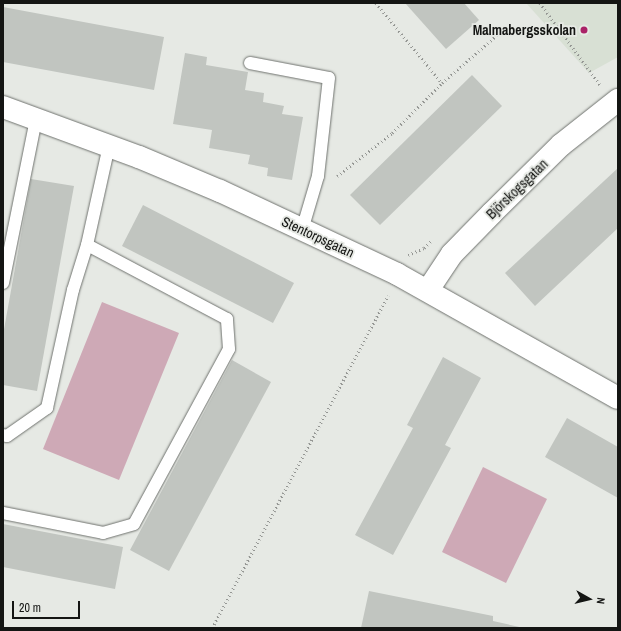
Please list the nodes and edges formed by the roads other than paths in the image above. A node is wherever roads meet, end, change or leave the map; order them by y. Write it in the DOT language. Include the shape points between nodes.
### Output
graph roads {
  1 [pos="250,63"];
  2 [pos="618,100"];
  3 [pos="3,108"];
  4 [pos="36,119"];
  5 [pos="109,146"];
  6 [pos="302,230"];
  7 [pos="87,245"];
  8 [pos="3,283"];
  9 [pos="428,290"];
  10 [pos="618,398"];
  11 [pos="3,435"];
  12 [pos="3,513"];
  1 -- 6 [label="lane" via="329,78 318,176"];
  2 -- 9 [label="street, Björskogsgatan" via="561,145 487,218 452,254"];
  3 -- 4 [label="street, Stentorpsgatan"];
  4 -- 5 [label="street, Stentorpsgatan"];
  4 -- 8 [label="lane"];
  5 -- 6 [label="street, Stentorpsgatan" via="220,191"];
  5 -- 7 [label="lane"];
  6 -- 9 [label="street, Stentorpsgatan"];
  7 -- 11 [label="lane" via="73,290 48,408 7,436"];
  7 -- 12 [label="lane" via="227,319 229,349 134,524 103,533"];
  9 -- 10 [label="street, Stentorpsgatan"];
}
